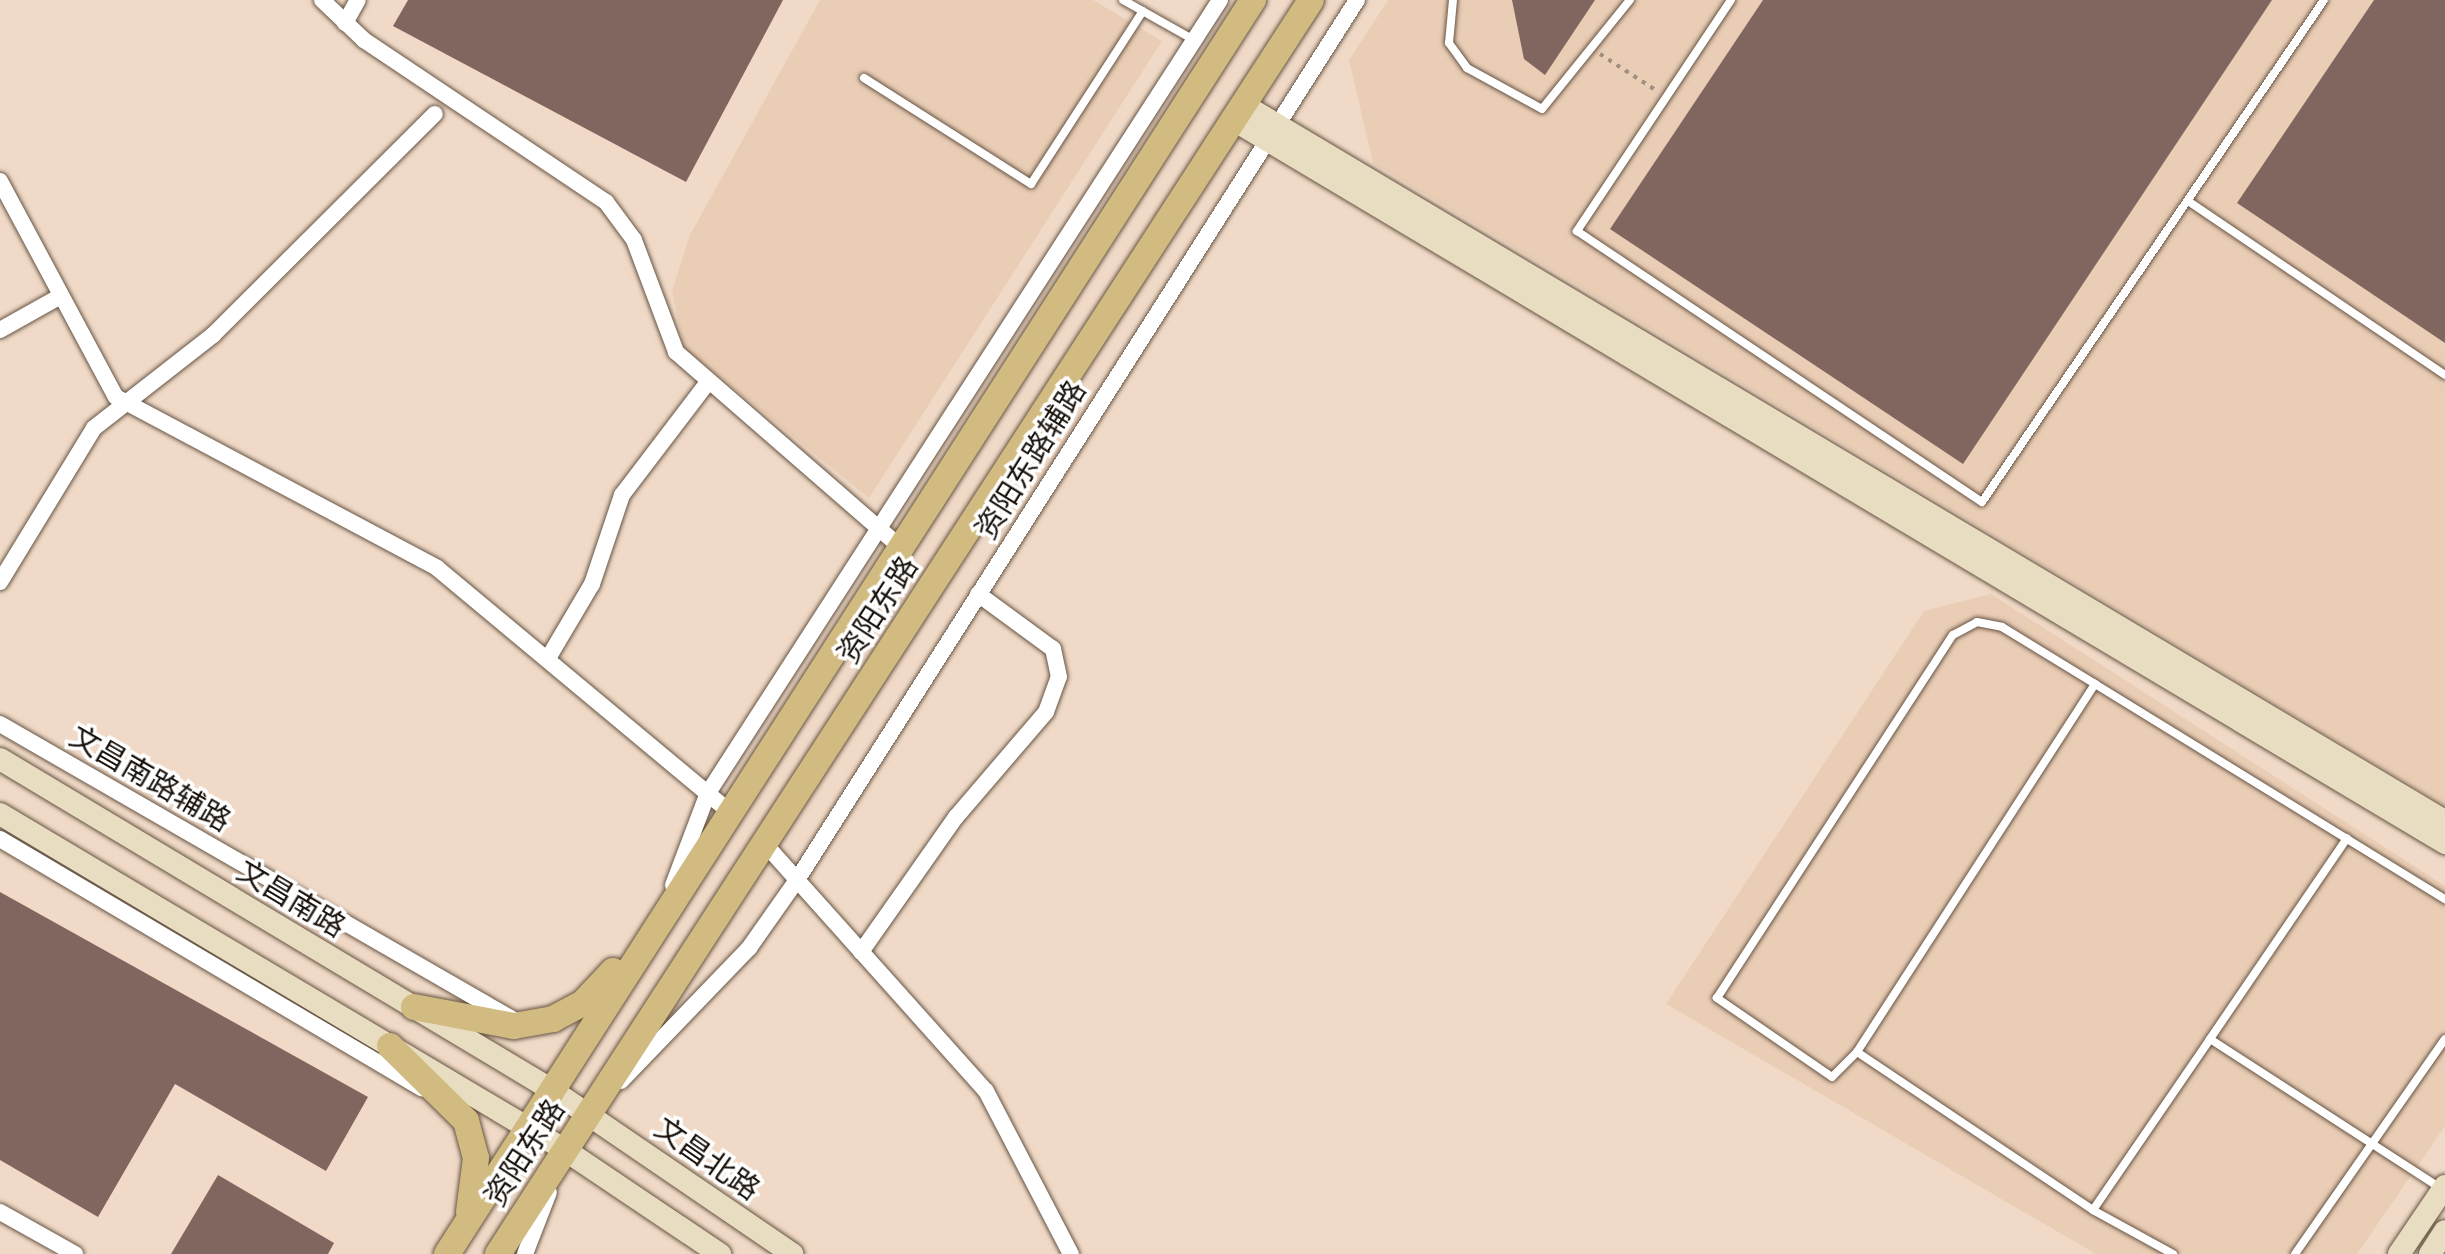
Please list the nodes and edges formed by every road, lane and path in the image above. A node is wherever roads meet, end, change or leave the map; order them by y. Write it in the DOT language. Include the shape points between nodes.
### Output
graph roads {
  1 [pos="322,0"];
  2 [pos="358,0"];
  3 [pos="1123,0"];
  4 [pos="1220,0"];
  5 [pos="1253,0"];
  6 [pos="1311,0"];
  7 [pos="1357,0"];
  8 [pos="1453,0"];
  9 [pos="1630,0"];
  10 [pos="1731,0"];
  11 [pos="2324,0"];
  12 [pos="1143,11"];
  13 [pos="345,23"];
  14 [pos="1194,40"];
  15 [pos="1592,48"];
  16 [pos="1217,55"];
  17 [pos="864,78"];
  18 [pos="1666,97"];
  19 [pos="1237,111"];
  20 [pos="435,114"];
  21 [pos="1272,132"];
  22 [pos="0,181"];
  23 [pos="2188,201"];
  24 [pos="59,297"];
  25 [pos="0,330"];
  26 [pos="2445,375"];
  27 [pos="708,382"];
  28 [pos="122,402"];
  29 [pos="875,526"];
  30 [pos="899,546"];
  31 [pos="0,582"];
  32 [pos="978,594"];
  33 [pos="550,655"];
  34 [pos="2095,684"];
  35 [pos="0,724"];
  36 [pos="0,759"];
  37 [pos="708,793"];
  38 [pos="729,811"];
  39 [pos="0,814"];
  40 [pos="2445,821"];
  41 [pos="2347,838"];
  42 [pos="0,839"];
  43 [pos="2445,843"];
  44 [pos="765,844"];
  45 [pos="797,880"];
  46 [pos="2445,899"];
  47 [pos="659,921"];
  48 [pos="861,952"];
  49 [pos="414,1007"];
  50 [pos="522,1025"];
  51 [pos="2210,1039"];
  52 [pos="2445,1039"];
  53 [pos="390,1046"];
  54 [pos="1857,1052"];
  55 [pos="552,1090"];
  56 [pos="458,1111"];
  57 [pos="589,1114"];
  58 [pos="527,1128"];
  59 [pos="2374,1145"];
  60 [pos="565,1150"];
  61 [pos="2444,1188"];
  62 [pos="2093,1210"];
  63 [pos="0,1212"];
  64 [pos="468,1222"];
  65 [pos="2445,1231"];
  66 [pos="75,1254"];
  67 [pos="440,1254"];
  68 [pos="447,1254"];
  69 [pos="498,1254"];
  70 [pos="525,1254"];
  71 [pos="720,1254"];
  72 [pos="792,1254"];
  73 [pos="1071,1254"];
  74 [pos="2173,1254"];
  75 [pos="2295,1254"];
  76 [pos="2399,1254"];
  77 [pos="2430,1254"];
  1 -- 13 [label="street"];
  2 -- 13 [label="street"];
  3 -- 12 [label="lane"];
  4 -- 14 [label="street"];
  5 -- 16 [label="main road, 资阳东路"];
  6 -- 19 [label="main road, 资阳东路"];
  7 -- 21 [label="street, 资阳东路辅路"];
  8 -- 15 [label="lane" via="1449,43 1467,68 1523,104 1542,109 1557,97"];
  9 -- 15 [label="lane"];
  10 -- 18 [label="lane"];
  11 -- 23 [label="lane"];
  12 -- 14 [label="lane"];
  12 -- 17 [label="lane" via="1031,184"];
  13 -- 27 [label="street" via="606,202 634,240 676,352"];
  14 -- 16 [label="street"];
  14 -- 29 [label="street"];
  15 -- 18 [label="path"];
  16 -- 30 [label="main road, 资阳东路"];
  18 -- 23 [label="lane" via="1577,231 1982,502"];
  19 -- 21 [label="street"];
  19 -- 44 [label="main road, 资阳东路"];
  20 -- 28 [label="street" via="213,335"];
  21 -- 32 [label="street, 资阳东路辅路"];
  21 -- 40 [label="street"];
  21 -- 43 [label="street"];
  22 -- 24 [label="street"];
  23 -- 26 [label="lane"];
  24 -- 25 [label="street"];
  24 -- 28 [label="street"];
  27 -- 29 [label="street"];
  27 -- 33 [label="street" via="622,495 592,584"];
  28 -- 31 [label="street" via="94,428"];
  28 -- 33 [label="street" via="437,568"];
  29 -- 30 [label="street"];
  29 -- 37 [label="street"];
  30 -- 38 [label="main road, 资阳东路"];
  32 -- 45 [label="street, 资阳东路辅路"];
  32 -- 48 [label="street" via="1053,649 1059,677 1046,712 956,817"];
  33 -- 37 [label="street"];
  34 -- 41 [label="lane"];
  34 -- 54 [label="lane"];
  34 -- 54 [label="lane" via="2002,627 1977,622 1953,635 1717,998 1832,1077"];
  35 -- 50 [label="street, 文昌南路辅路"];
  36 -- 49 [label="street, 文昌南路"];
  37 -- 38 [label="street"];
  37 -- 47 [label="street"];
  38 -- 47 [label="main road, 资阳东路"];
  39 -- 53 [label="street"];
  41 -- 46 [label="lane"];
  41 -- 51 [label="lane"];
  42 -- 56 [label="street"];
  44 -- 45 [label="street"];
  44 -- 57 [label="main road, 资阳东路"];
  45 -- 48 [label="street"];
  45 -- 57 [label="street, 资阳东路辅路" via="749,948"];
  47 -- 50 [label="main road" via="583,1003"];
  47 -- 55 [label="main road, 资阳东路"];
  48 -- 73 [label="street" via="1009,1123"];
  49 -- 50 [label="main road" via="467,1022"];
  49 -- 55 [label="street, 文昌南路"];
  51 -- 59 [label="lane"];
  51 -- 62 [label="lane"];
  52 -- 59 [label="lane"];
  53 -- 56 [label="main road"];
  53 -- 58 [label="street"];
  54 -- 62 [label="lane"];
  55 -- 57 [label="street, 文昌北路"];
  55 -- 58 [label="main road, 资阳东路"];
  56 -- 64 [label="main road" via="476,1158"];
  57 -- 60 [label="main road, 资阳东路"];
  57 -- 72 [label="street, 文昌北路"];
  58 -- 60 [label="street"];
  58 -- 64 [label="main road, 资阳东路"];
  59 -- 61 [label="lane"];
  59 -- 75 [label="lane"];
  60 -- 69 [label="main road, 资阳东路"];
  60 -- 70 [label="street"];
  60 -- 71 [label="street"];
  61 -- 76 [label="street"];
  62 -- 74 [label="lane"];
  63 -- 66 [label="street"];
  64 -- 67 [label="street"];
  64 -- 68 [label="main road, 资阳东路"];
  65 -- 77 [label="street"];
}
